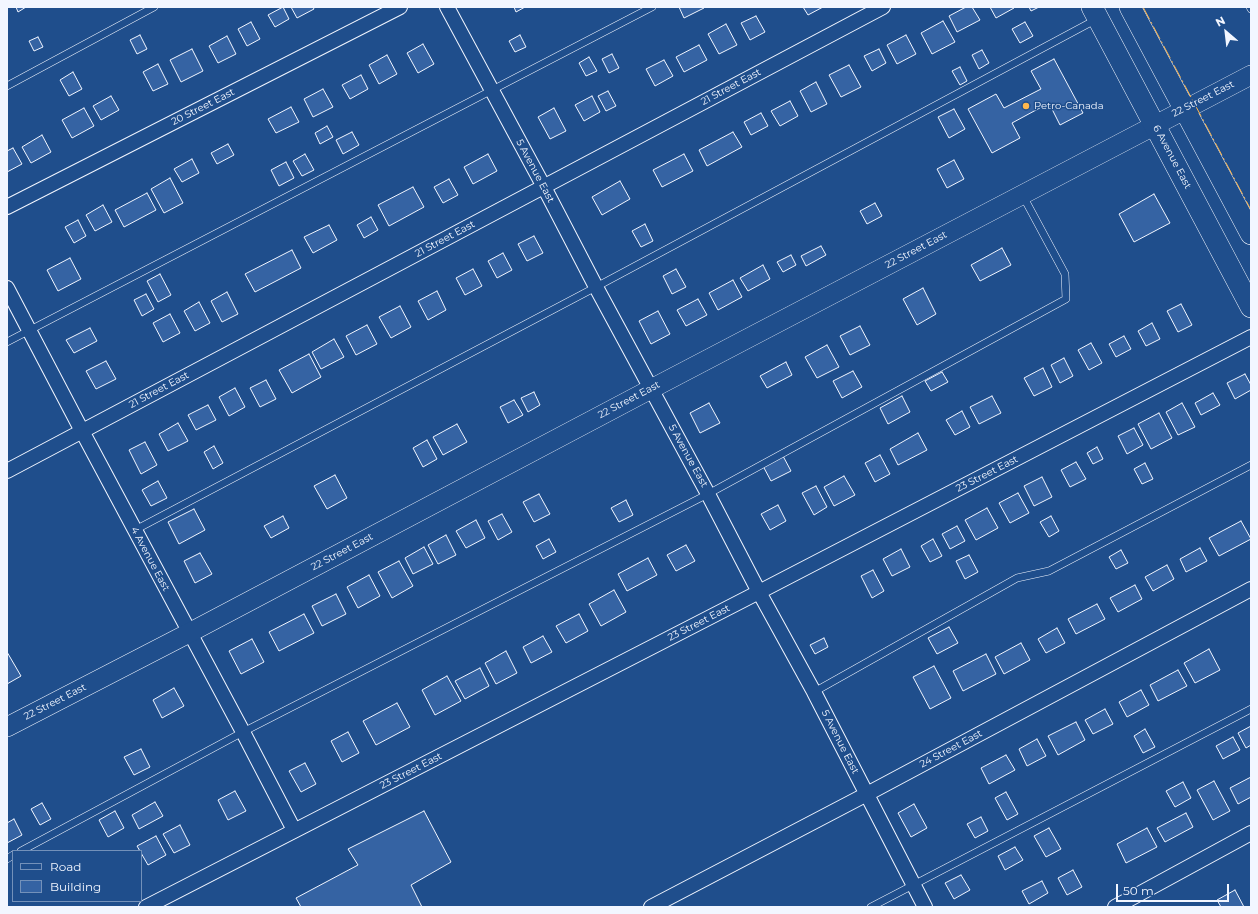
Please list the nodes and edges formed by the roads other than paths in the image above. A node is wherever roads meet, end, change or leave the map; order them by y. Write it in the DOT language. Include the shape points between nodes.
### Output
graph roads {
  1 [pos="154,7"];
  2 [pos="400,7"];
  3 [pos="447,7"];
  4 [pos="652,7"];
  5 [pos="883,7"];
  6 [pos="1130,7"];
  7 [pos="1095,13"];
  8 [pos="1251,74"];
  9 [pos="7,86"];
  10 [pos="491,90"];
  11 [pos="1184,109"];
  12 [pos="1154,125"];
  13 [pos="544,187"];
  14 [pos="1022,194"];
  15 [pos="7,208"];
  16 [pos="1251,234"];
  17 [pos="596,287"];
  18 [pos="7,288"];
  19 [pos="1251,307"];
  20 [pos="29,330"];
  21 [pos="1251,337"];
  22 [pos="7,342"];
  23 [pos="651,389"];
  24 [pos="82,431"];
  25 [pos="1251,465"];
  26 [pos="7,471"];
  27 [pos="708,494"];
  28 [pos="135,530"];
  29 [pos="1251,588"];
  30 [pos="760,592"];
  31 [pos="189,633"];
  32 [pos="814,692"];
  33 [pos="1251,709"];
  34 [pos="7,727"];
  35 [pos="243,732"];
  36 [pos="867,794"];
  37 [pos="294,830"];
  38 [pos="1251,833"];
  39 [pos="23,850"];
  40 [pos="914,884"];
  41 [pos="146,907"];
  42 [pos="651,907"];
  43 [pos="871,907"];
  44 [pos="925,907"];
  45 [pos="1115,907"];
  1 -- 9 [label="lane"];
  2 -- 15 [label="street, 20 Street East"];
  3 -- 10 [label="street, 5 Avenue East"];
  4 -- 10 [label="lane"];
  5 -- 13 [label="street, 21 Street East"];
  6 -- 11 [label="main road"];
  7 -- 12 [label="main road, 6 Avenue East"];
  7 -- 17 [label="lane"];
  8 -- 11 [label="street, 22 Street East"];
  10 -- 13 [label="street, 5 Avenue East"];
  10 -- 20 [label="lane"];
  11 -- 12 [label="street, 22 Street East"];
  11 -- 16 [label="main road"];
  12 -- 14 [label="street, 22 Street East"];
  12 -- 19 [label="main road, 6 Avenue East"];
  13 -- 17 [label="street, 5 Avenue East"];
  13 -- 24 [label="street, 21 Street East"];
  14 -- 23 [label="street, 22 Street East"];
  14 -- 27 [label="lane" via="1065,274 1066,299"];
  17 -- 23 [label="street, 5 Avenue East"];
  17 -- 28 [label="lane"];
  18 -- 20 [label="street, 4 Avenue East"];
  20 -- 22 [label="lane"];
  20 -- 24 [label="street, 4 Avenue East"];
  21 -- 30 [label="street, 23 Street East"];
  23 -- 27 [label="street, 5 Avenue East"];
  23 -- 31 [label="street, 22 Street East"];
  24 -- 26 [label="street, 21 Street East"];
  24 -- 28 [label="street, 4 Avenue East"];
  25 -- 32 [label="lane" via="1049,571 1017,578"];
  27 -- 30 [label="street, 5 Avenue East"];
  27 -- 35 [label="lane"];
  28 -- 31 [label="street, 4 Avenue East"];
  29 -- 36 [label="street, 24 Street East"];
  30 -- 32 [label="street, 5 Avenue East"];
  30 -- 37 [label="street, 23 Street East"];
  31 -- 34 [label="street, 22 Street East"];
  31 -- 35 [label="street, 4 Avenue East"];
  32 -- 36 [label="street, 5 Avenue East"];
  33 -- 40 [label="lane"];
  35 -- 37 [label="street, 4 Avenue East"];
  35 -- 39 [label="lane"];
  36 -- 40 [label="street, 5 Avenue East"];
  36 -- 42 [label="street, 24 Street East"];
  37 -- 41 [label="street, 23 Street East"];
  38 -- 45 [label="street"];
  40 -- 43 [label="lane"];
  40 -- 44 [label="street, 5 Avenue East"];
}
